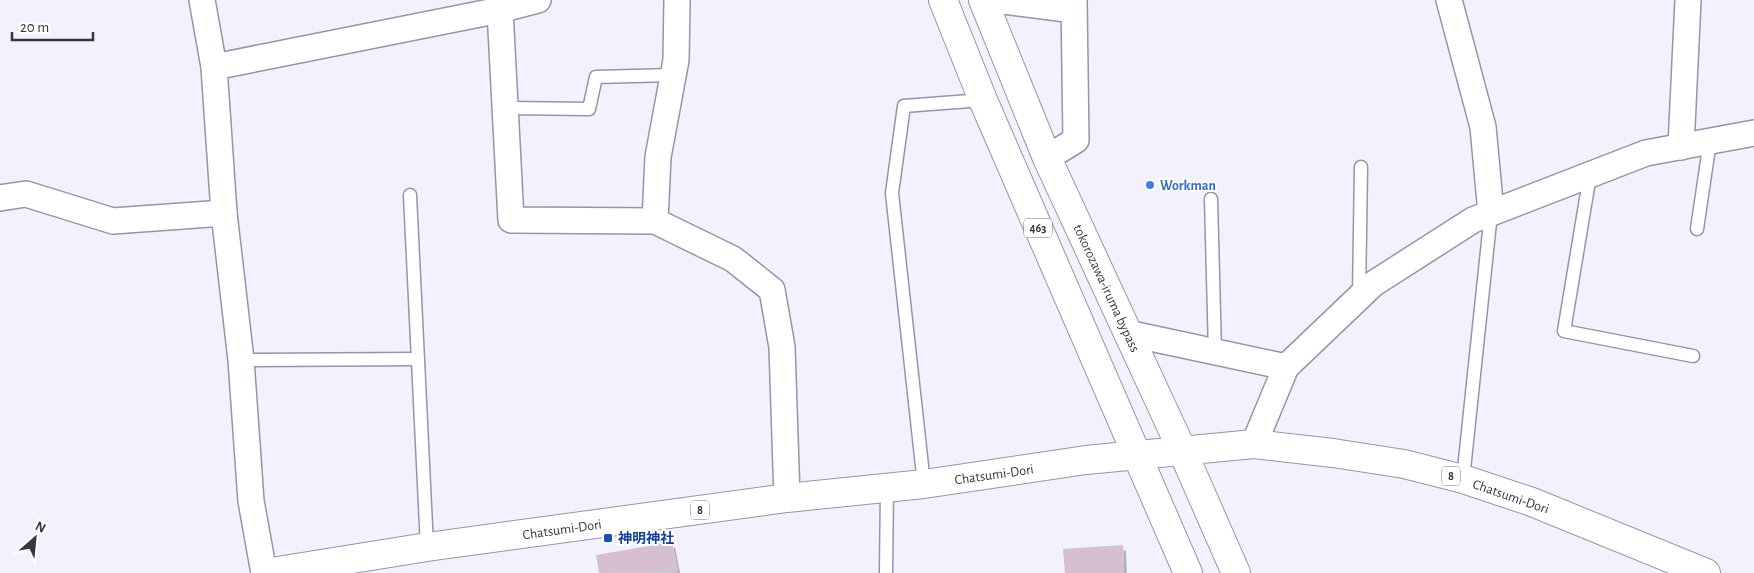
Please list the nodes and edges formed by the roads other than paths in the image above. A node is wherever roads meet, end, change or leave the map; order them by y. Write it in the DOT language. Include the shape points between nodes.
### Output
graph roads {
  1 [pos="202,0"];
  2 [pos="538,0"];
  3 [pos="677,0"];
  4 [pos="943,0"];
  5 [pos="984,0"];
  6 [pos="994,0"];
  7 [pos="1449,0"];
  8 [pos="1688,0"];
  9 [pos="1074,5"];
  10 [pos="500,10"];
  11 [pos="214,67"];
  12 [pos="673,75"];
  13 [pos="983,100"];
  14 [pos="504,108"];
  15 [pos="1754,133"];
  16 [pos="1710,141"];
  17 [pos="1681,147"];
  18 [pos="1047,158"];
  19 [pos="1361,167"];
  20 [pos="1590,175"];
  21 [pos="410,195"];
  22 [pos="0,198"];
  23 [pos="1211,200"];
  24 [pos="224,213"];
  25 [pos="1490,213"];
  26 [pos="655,221"];
  27 [pos="1697,229"];
  28 [pos="1359,296"];
  29 [pos="1127,333"];
  30 [pos="1216,352"];
  31 [pos="1694,356"];
  32 [pos="417,358"];
  33 [pos="241,360"];
  34 [pos="1286,367"];
  35 [pos="1254,444"];
  36 [pos="1182,450"];
  37 [pos="1136,454"];
  38 [pos="1463,479"];
  39 [pos="924,484"];
  40 [pos="887,488"];
  41 [pos="787,498"];
  42 [pos="427,547"];
  43 [pos="265,573"];
  44 [pos="886,573"];
  45 [pos="1188,573"];
  46 [pos="1236,573"];
  47 [pos="1706,573"];
  1 -- 11 [label="street"];
  2 -- 10 [label="street"];
  3 -- 12 [label="street"];
  4 -- 13 [label="main road, 463"];
  5 -- 18 [label="main road, tokorozawa-iruma bypass"];
  6 -- 9 [label="street"];
  7 -- 25 [label="street" via="1483,127"];
  8 -- 17 [label="street"];
  9 -- 18 [label="street" via="1076,140"];
  10 -- 11 [label="street"];
  10 -- 14 [label="street"];
  11 -- 24 [label="street"];
  12 -- 14 [label="lane" via="596,77 590,109"];
  12 -- 26 [label="street" via="658,157"];
  13 -- 37 [label="main road, 463"];
  13 -- 39 [label="lane" via="904,106 892,193"];
  14 -- 26 [label="street" via="511,220"];
  15 -- 16 [label="street"];
  16 -- 17 [label="street"];
  16 -- 27 [label="lane"];
  17 -- 20 [label="street" via="1646,154"];
  18 -- 29 [label="main road, tokorozawa-iruma bypass"];
  19 -- 28 [label="lane"];
  20 -- 25 [label="street"];
  20 -- 31 [label="lane" via="1564,331"];
  21 -- 32 [label="lane"];
  22 -- 24 [label="street" via="26,194 113,222"];
  23 -- 30 [label="lane"];
  24 -- 33 [label="street"];
  25 -- 28 [label="street" via="1473,220"];
  25 -- 38 [label="lane"];
  26 -- 41 [label="street" via="733,259 772,290 782,347"];
  28 -- 34 [label="street"];
  29 -- 30 [label="street"];
  29 -- 36 [label="main road, tokorozawa-iruma bypass"];
  30 -- 34 [label="street"];
  32 -- 33 [label="lane"];
  32 -- 42 [label="lane"];
  33 -- 43 [label="street" via="251,502"];
  34 -- 35 [label="street"];
  35 -- 36 [label="main road, Chatsumi-Dori / 8"];
  35 -- 38 [label="main road, Chatsumi-Dori / 8" via="1395,462"];
  36 -- 37 [label="main road, Chatsumi-Dori / 8"];
  36 -- 46 [label="main road, tokorozawa-iruma bypass"];
  37 -- 39 [label="main road, Chatsumi-Dori / 8"];
  37 -- 45 [label="main road, 463"];
  38 -- 47 [label="main road, Chatsumi-Dori / 8" via="1532,502"];
  39 -- 40 [label="main road, Chatsumi-Dori / 8"];
  40 -- 41 [label="main road, Chatsumi-Dori / 8"];
  40 -- 44 [label="lane"];
  41 -- 42 [label="main road, Chatsumi-Dori / 8"];
  42 -- 43 [label="main road, Chatsumi-Dori / 8"];
}
